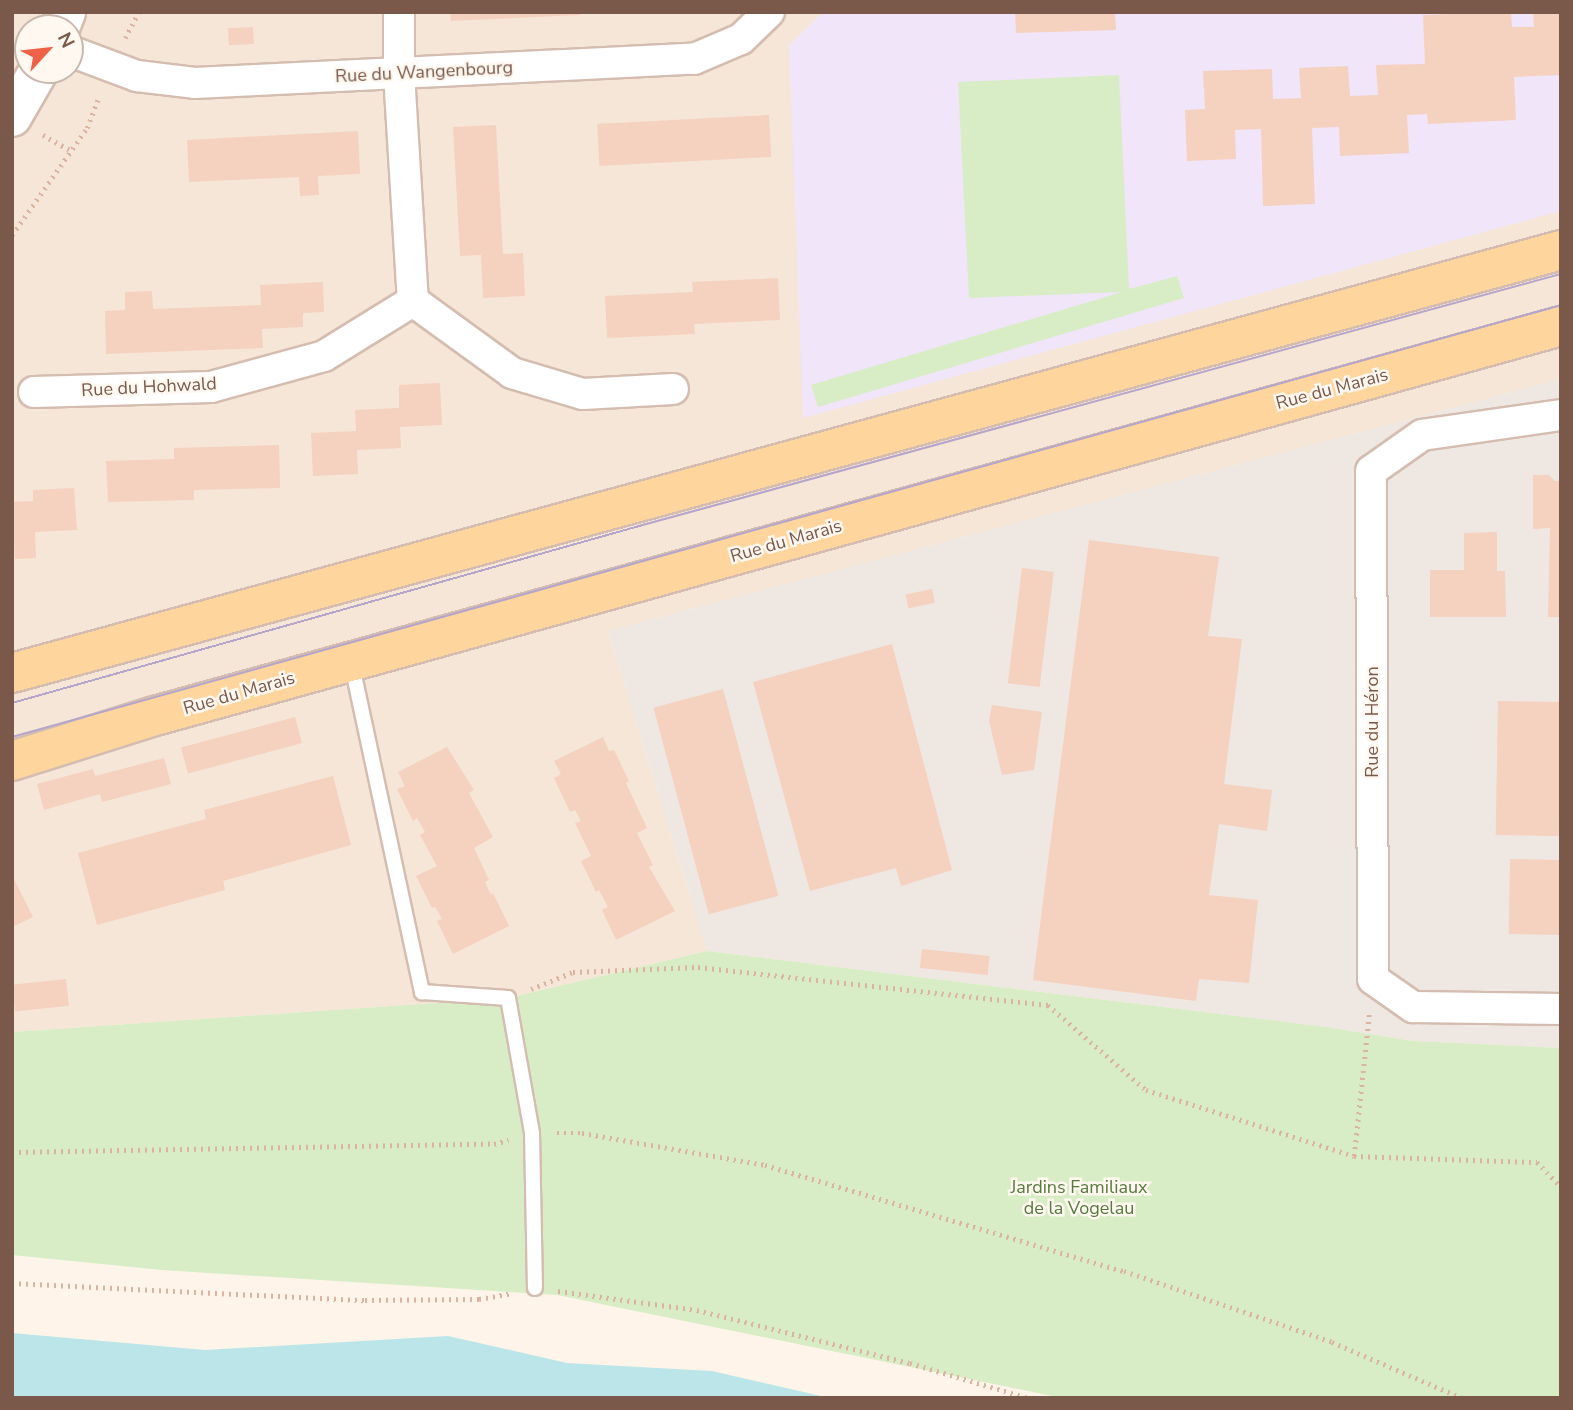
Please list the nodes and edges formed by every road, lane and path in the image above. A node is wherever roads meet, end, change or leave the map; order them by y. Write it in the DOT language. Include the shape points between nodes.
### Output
graph roads {
  1 [pos="138,12"];
  2 [pos="399,12"];
  3 [pos="769,12"];
  4 [pos="126,34"];
  5 [pos="84,56"];
  6 [pos="399,74"];
  7 [pos="31,84"];
  8 [pos="96,103"];
  9 [pos="12,117"];
  10 [pos="12,234"];
  11 [pos="1561,250"];
  12 [pos="413,300"];
  13 [pos="1561,326"];
  14 [pos="673,389"];
  15 [pos="34,391"];
  16 [pos="1561,415"];
  17 [pos="352,662"];
  18 [pos="12,673"];
  19 [pos="12,761"];
  20 [pos="1373,979"];
  21 [pos="508,998"];
  22 [pos="1561,1009"];
  23 [pos="532,1133"];
  24 [pos="12,1152"];
  25 [pos="1354,1156"];
  26 [pos="1561,1188"];
  27 [pos="12,1283"];
  28 [pos="535,1288"];
  29 [pos="1028,1398"];
  30 [pos="1462,1398"];
  1 -- 4 [label="path"];
  2 -- 6 [label="street"];
  3 -- 6 [label="street, Rue du Wangenbourg" via="741,39 694,59"];
  5 -- 6 [label="street, Rue du Wangenbourg" via="137,76 195,83"];
  6 -- 12 [label="street"];
  7 -- 9 [label="street"];
  8 -- 10 [label="path" via="80,140"];
  11 -- 18 [label="main road"];
  12 -- 14 [label="street" via="512,373 583,394"];
  12 -- 15 [label="street, Rue du Hohwald" via="324,356 211,387"];
  13 -- 17 [label="main road, Rue du Marais"];
  16 -- 20 [label="street, Rue du Héron" via="1422,435 1371,471"];
  17 -- 19 [label="main road, Rue du Marais"];
  17 -- 21 [label="lane" via="422,992"];
  20 -- 22 [label="street" via="1413,1007"];
  20 -- 25 [label="path"];
  21 -- 23 [label="lane"];
  21 -- 25 [label="path" via="573,972 698,967 1048,1005 1146,1090"];
  23 -- 24 [label="path" via="495,1144"];
  23 -- 28 [label="lane"];
  23 -- 30 [label="path" via="582,1133 765,1165 1124,1271 1332,1342"];
  25 -- 26 [label="path" via="1537,1162"];
  27 -- 28 [label="path" via="365,1300 479,1299"];
  28 -- 29 [label="path" via="697,1310 910,1363"];
}
